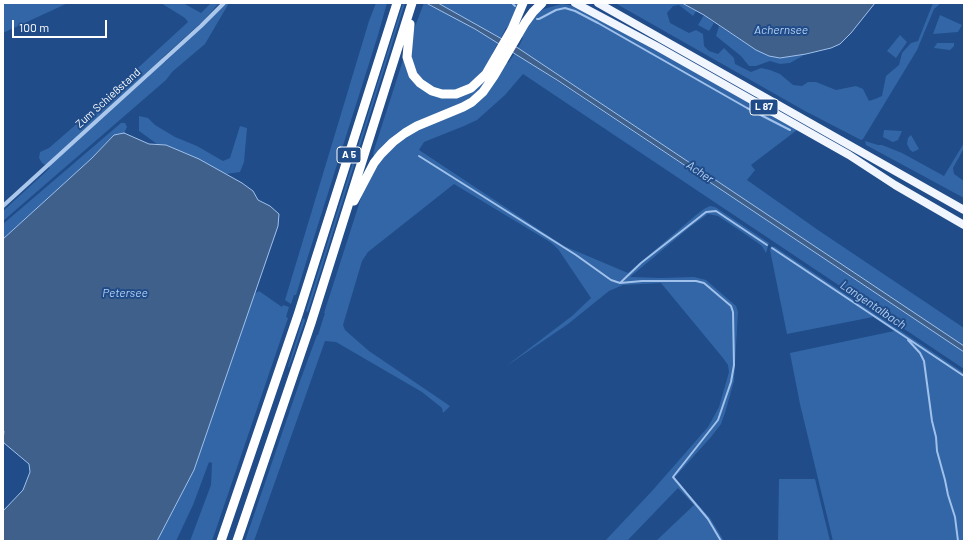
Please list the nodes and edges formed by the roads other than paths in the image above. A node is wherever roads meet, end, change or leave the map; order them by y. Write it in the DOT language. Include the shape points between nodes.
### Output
graph roads {
  1 [pos="224,3"];
  2 [pos="397,3"];
  3 [pos="523,3"];
  4 [pos="539,3"];
  5 [pos="542,3"];
  6 [pos="549,3"];
  7 [pos="575,3"];
  8 [pos="598,3"];
  9 [pos="412,5"];
  10 [pos="513,35"];
  11 [pos="502,55"];
  12 [pos="3,206"];
  13 [pos="964,210"];
  14 [pos="344,218"];
  15 [pos="964,225"];
  16 [pos="221,541"];
  17 [pos="237,541"];
  1 -- 12 [label="street, Zum Schießstand"];
  2 -- 16 [label="highway, A 5" via="298,315"];
  3 -- 10 [label="highway"];
  4 -- 5 [label="main road"];
  5 -- 6 [label="main road"];
  5 -- 10 [label="highway"];
  7 -- 15 [label="main road, L 87" via="844,152 900,189"];
  8 -- 13 [label="main road, L 87"];
  9 -- 11 [label="highway" via="407,45 408,60 415,77 429,90 449,94 469,89 478,83"];
  9 -- 14 [label="highway, A 5"];
  10 -- 11 [label="highway"];
  11 -- 14 [label="highway" via="486,88 472,102 457,111 410,130 380,154"];
  14 -- 17 [label="highway, A 5"];
}
